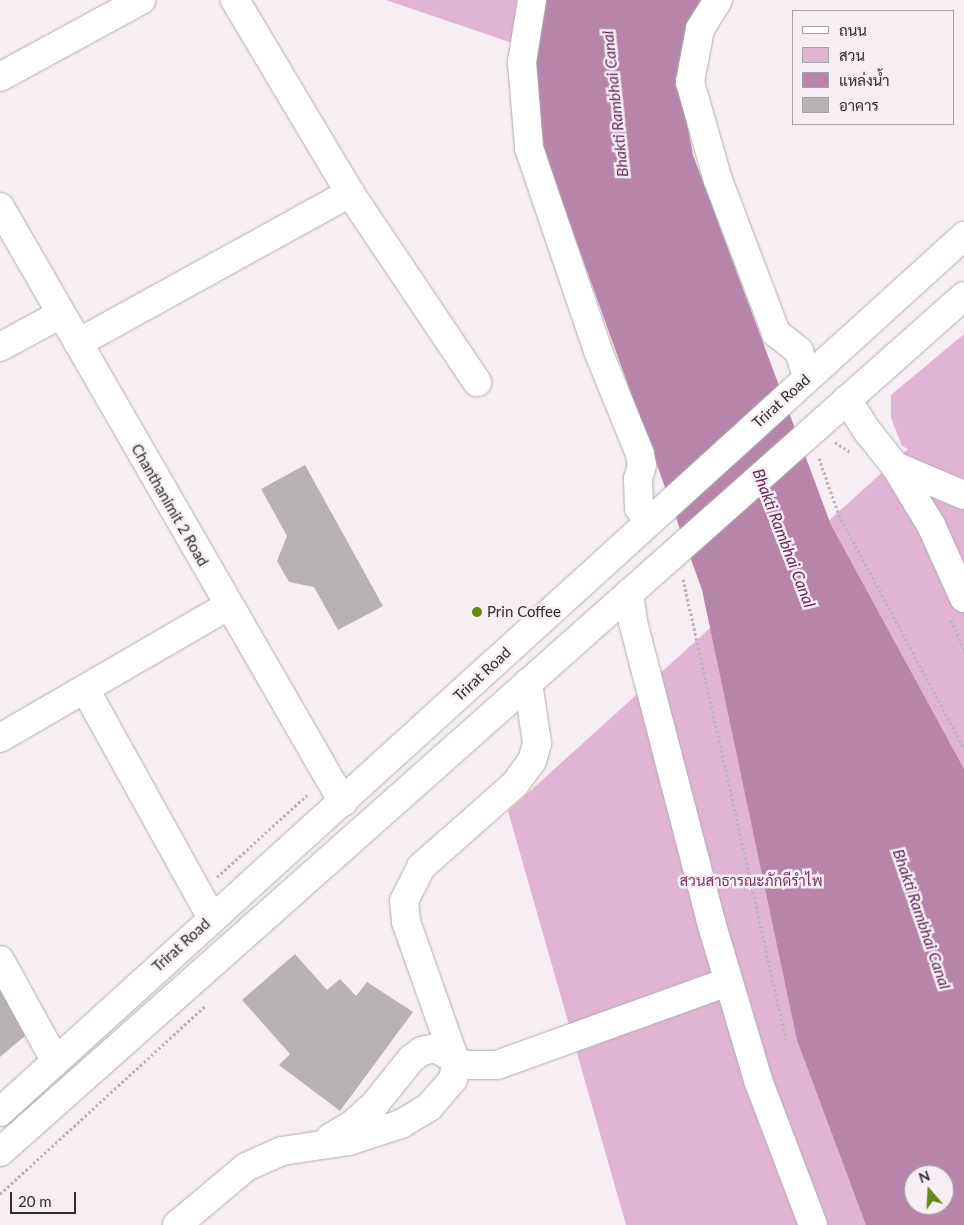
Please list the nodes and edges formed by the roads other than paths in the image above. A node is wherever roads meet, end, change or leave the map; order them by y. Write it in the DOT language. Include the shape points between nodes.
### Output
graph roads {
  1 [pos="141,0"];
  2 [pos="235,0"];
  3 [pos="532,0"];
  4 [pos="718,0"];
  5 [pos="0,77"];
  6 [pos="350,193"];
  7 [pos="0,207"];
  8 [pos="964,236"];
  9 [pos="964,296"];
  10 [pos="61,314"];
  11 [pos="4,341"];
  12 [pos="78,343"];
  13 [pos="807,377"];
  14 [pos="477,382"];
  15 [pos="848,399"];
  16 [pos="895,466"];
  17 [pos="964,495"];
  18 [pos="649,521"];
  19 [pos="629,593"];
  20 [pos="964,598"];
  21 [pos="228,606"];
  22 [pos="528,683"];
  23 [pos="85,689"];
  24 [pos="0,738"];
  25 [pos="343,802"];
  26 [pos="212,918"];
  27 [pos="0,960"];
  28 [pos="728,982"];
  29 [pos="55,1060"];
  30 [pos="456,1063"];
  31 [pos="0,1112"];
  32 [pos="320,1143"];
  33 [pos="0,1152"];
  34 [pos="177,1225"];
  35 [pos="813,1225"];
  1 -- 5 [label="street"];
  2 -- 6 [label="street"];
  3 -- 18 [label="street" via="522,62 529,148 598,351 640,454 639,508"];
  4 -- 13 [label="street" via="700,29 690,82 718,180 776,333 799,352"];
  6 -- 12 [label="street"];
  6 -- 14 [label="street"];
  7 -- 10 [label="street, Chanthanimit 2 Road"];
  8 -- 13 [label="street, Trirat Road"];
  9 -- 15 [label="street"];
  10 -- 11 [label="street"];
  10 -- 12 [label="street, Chanthanimit 2 Road"];
  12 -- 21 [label="street, Chanthanimit 2 Road"];
  13 -- 18 [label="street, Trirat Road"];
  15 -- 16 [label="street" via="868,432"];
  15 -- 19 [label="street" via="820,421 671,571"];
  16 -- 17 [label="street"];
  16 -- 20 [label="street" via="931,525"];
  18 -- 25 [label="street, Trirat Road"];
  19 -- 22 [label="street"];
  19 -- 28 [label="street" via="632,622"];
  21 -- 23 [label="street"];
  21 -- 25 [label="street, Chanthanimit 2 Road"];
  22 -- 30 [label="street" via="536,743 532,761 515,784 421,867 404,901 406,922"];
  22 -- 33 [label="street"];
  23 -- 24 [label="street"];
  23 -- 26 [label="street"];
  25 -- 26 [label="street, Trirat Road"];
  26 -- 29 [label="street, Trirat Road"];
  27 -- 29 [label="street"];
  28 -- 30 [label="street" via="497,1065 481,1068"];
  28 -- 35 [label="street" via="758,1080"];
  29 -- 31 [label="street, Trirat Road"];
  30 -- 32 [label="street" via="453,1079 422,1111 401,1124 350,1140"];
  30 -- 32 [label="street" via="435,1048 422,1051 411,1058 375,1104 352,1125"];
  32 -- 34 [label="street" via="282,1151 246,1167"];
}
